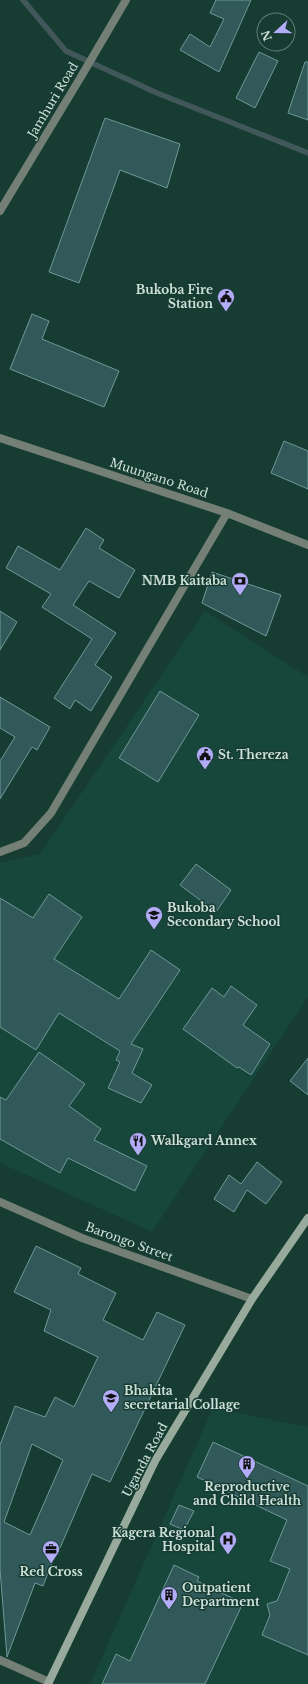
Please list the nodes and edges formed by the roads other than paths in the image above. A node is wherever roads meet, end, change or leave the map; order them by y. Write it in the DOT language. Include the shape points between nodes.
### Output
graph roads {
  1 [pos="126,0"];
  2 [pos="0,211"];
  3 [pos="0,438"];
  4 [pos="227,513"];
  5 [pos="308,545"];
  6 [pos="0,852"];
  7 [pos="0,1202"];
  8 [pos="308,1218"];
  9 [pos="252,1299"];
  10 [pos="0,1660"];
  11 [pos="48,1683"];
  1 -- 2 [label="street, Jamhuri Road"];
  3 -- 4 [label="street, Muungano Road"];
  4 -- 5 [label="street, Muungano Road"];
  4 -- 6 [label="street" via="51,813 24,842"];
  7 -- 9 [label="street, Barongo Street" via="82,1238"];
  8 -- 9 [label="main road, Uganda Road"];
  9 -- 11 [label="main road, Uganda Road" via="155,1461"];
  10 -- 11 [label="street"];
}
